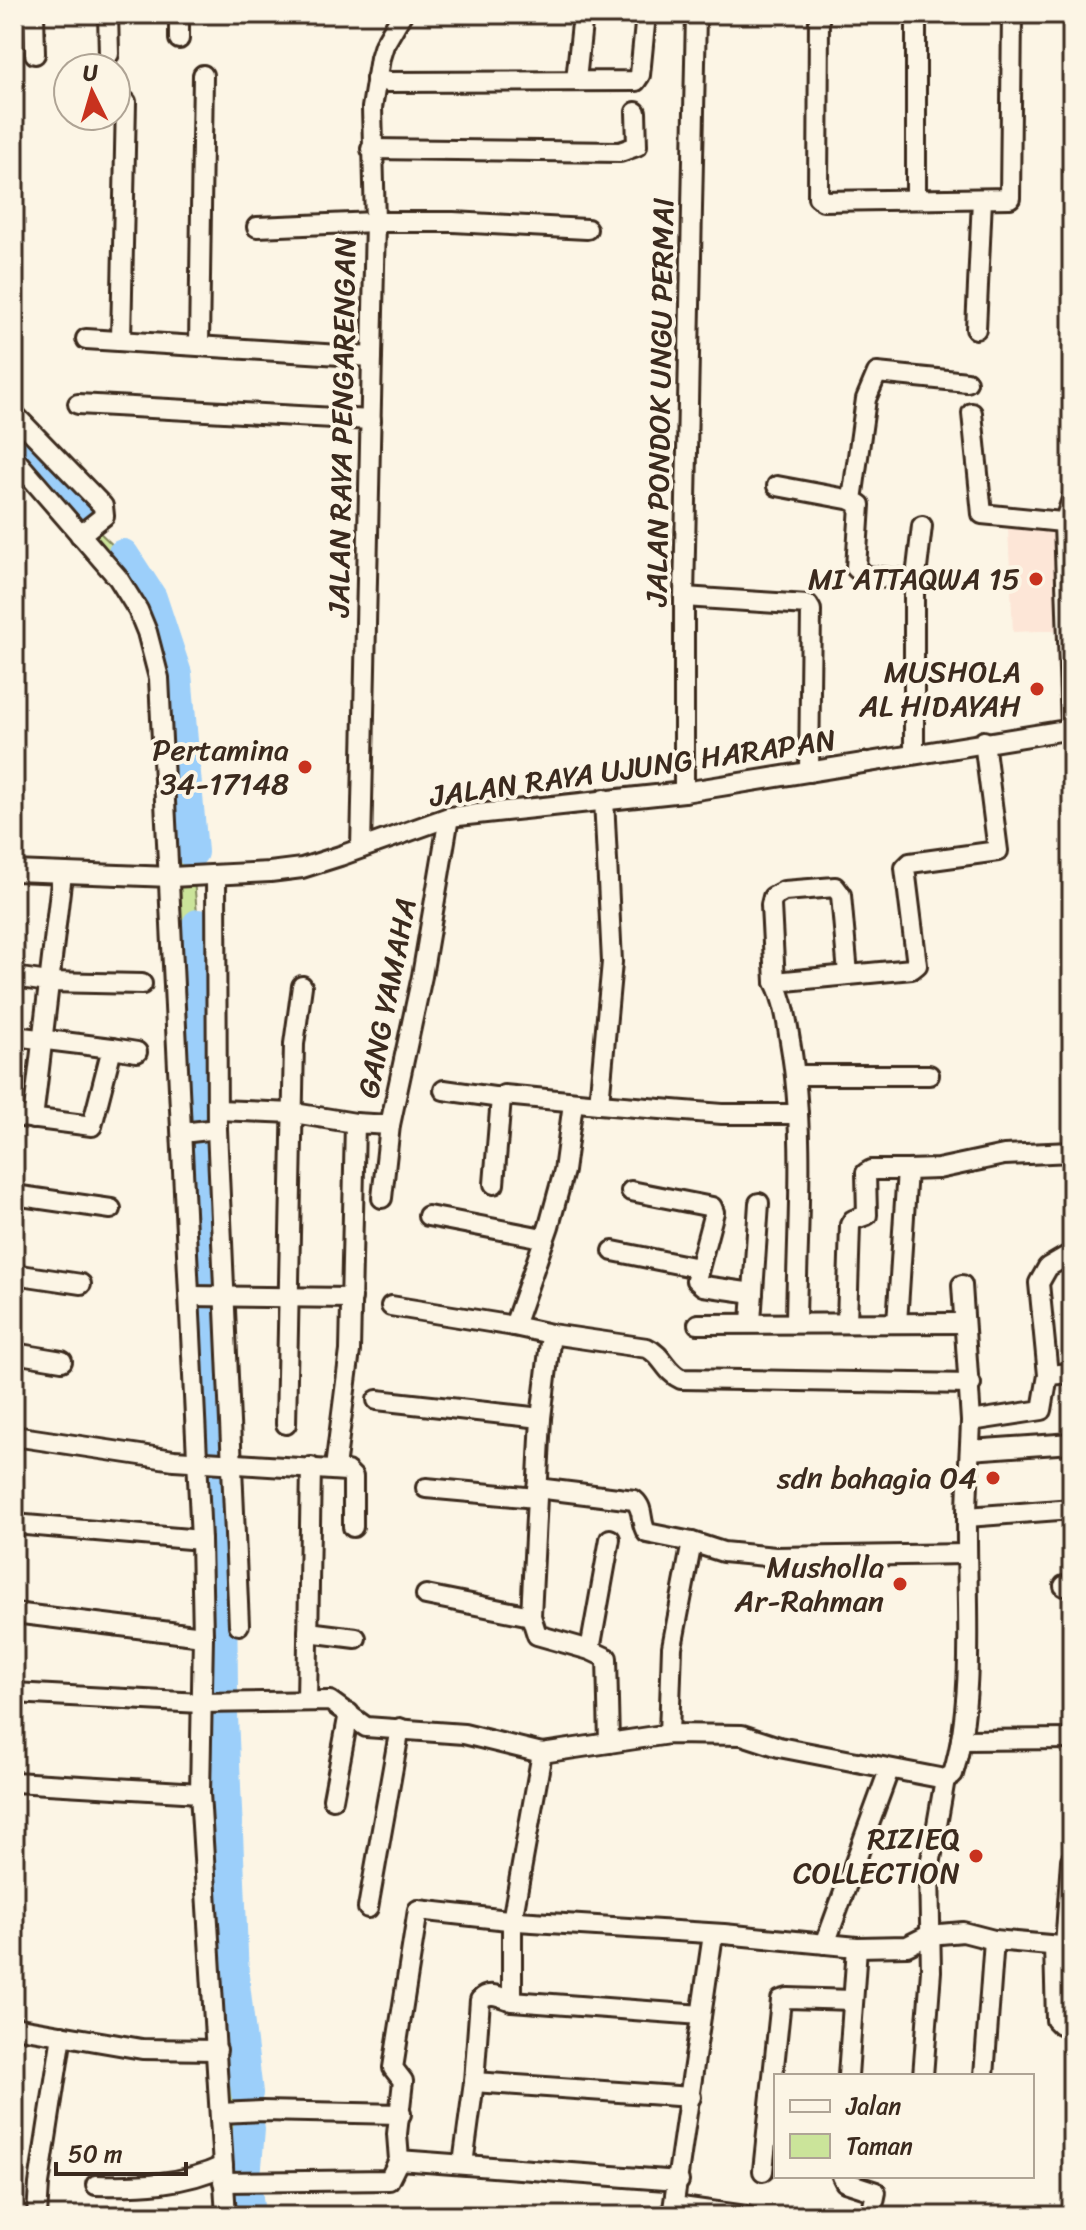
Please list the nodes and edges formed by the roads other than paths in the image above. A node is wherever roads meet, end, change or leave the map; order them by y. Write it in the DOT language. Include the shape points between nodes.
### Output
graph roads {
  1 [pos="34,14"];
  2 [pos="108,14"];
  3 [pos="179,14"];
  4 [pos="402,14"];
  5 [pos="583,14"];
  6 [pos="646,14"];
  7 [pos="696,14"];
  8 [pos="819,14"];
  9 [pos="916,14"];
  10 [pos="1012,14"];
  11 [pos="179,39"];
  12 [pos="109,52"];
  13 [pos="35,54"];
  14 [pos="203,75"];
  15 [pos="376,79"];
  16 [pos="576,80"];
  17 [pos="636,112"];
  18 [pos="125,132"];
  19 [pos="371,149"];
  20 [pos="916,199"];
  21 [pos="982,199"];
  22 [pos="375,222"];
  23 [pos="257,227"];
  24 [pos="587,229"];
  25 [pos="976,329"];
  26 [pos="86,339"];
  27 [pos="121,340"];
  28 [pos="199,344"];
  29 [pos="372,357"];
  30 [pos="967,382"];
  31 [pos="78,404"];
  32 [pos="972,413"];
  33 [pos="14,414"];
  34 [pos="371,420"];
  35 [pos="14,458"];
  36 [pos="777,486"];
  37 [pos="1072,499"];
  38 [pos="852,500"];
  39 [pos="1068,523"];
  40 [pos="922,526"];
  41 [pos="84,533"];
  42 [pos="915,580"];
  43 [pos="684,597"];
  44 [pos="1072,729"];
  45 [pos="984,741"];
  46 [pos="914,753"];
  47 [pos="809,772"];
  48 [pos="684,792"];
  49 [pos="604,799"];
  50 [pos="449,817"];
  51 [pos="361,848"];
  52 [pos="14,871"];
  53 [pos="62,874"];
  54 [pos="176,877"];
  55 [pos="210,877"];
  56 [pos="848,974"];
  57 [pos="14,977"];
  58 [pos="48,982"];
  59 [pos="775,982"];
  60 [pos="142,984"];
  61 [pos="302,986"];
  62 [pos="14,1036"];
  63 [pos="44,1038"];
  64 [pos="112,1048"];
  65 [pos="137,1052"];
  66 [pos="796,1075"];
  67 [pos="929,1075"];
  68 [pos="444,1090"];
  69 [pos="501,1098"];
  70 [pos="573,1103"];
  71 [pos="599,1104"];
  72 [pos="217,1110"];
  73 [pos="294,1113"];
  74 [pos="798,1114"];
  75 [pos="14,1116"];
  76 [pos="33,1119"];
  77 [pos="355,1123"];
  78 [pos="390,1125"];
  79 [pos="200,1131"];
  80 [pos="1072,1152"];
  81 [pos="907,1170"];
  82 [pos="494,1184"];
  83 [pos="631,1191"];
  84 [pos="14,1195"];
  85 [pos="382,1198"];
  86 [pos="759,1203"];
  87 [pos="111,1209"];
  88 [pos="428,1216"];
  89 [pos="543,1238"];
  90 [pos="613,1251"];
  91 [pos="1072,1253"];
  92 [pos="698,1268"];
  93 [pos="14,1274"];
  94 [pos="81,1284"];
  95 [pos="962,1285"];
  96 [pos="753,1293"];
  97 [pos="194,1295"];
  98 [pos="221,1295"];
  99 [pos="290,1297"];
  100 [pos="352,1298"];
  101 [pos="391,1306"];
  102 [pos="751,1322"];
  103 [pos="796,1323"];
  104 [pos="847,1323"];
  105 [pos="897,1323"];
  106 [pos="964,1323"];
  107 [pos="698,1324"];
  108 [pos="514,1326"];
  109 [pos="551,1334"];
  110 [pos="14,1353"];
  111 [pos="62,1361"];
  112 [pos="1072,1373"];
  113 [pos="1048,1375"];
  114 [pos="971,1384"];
  115 [pos="377,1400"];
  116 [pos="541,1418"];
  117 [pos="971,1421"];
  118 [pos="286,1424"];
  119 [pos="14,1436"];
  120 [pos="1072,1443"];
  121 [pos="970,1450"];
  122 [pos="216,1462"];
  123 [pos="311,1467"];
  124 [pos="335,1468"];
  125 [pos="426,1488"];
  126 [pos="537,1493"];
  127 [pos="1072,1509"];
  128 [pos="967,1517"];
  129 [pos="14,1524"];
  130 [pos="353,1527"];
  131 [pos="610,1539"];
  132 [pos="201,1540"];
  133 [pos="692,1542"];
  134 [pos="967,1554"];
  135 [pos="426,1595"];
  136 [pos="14,1613"];
  137 [pos="531,1616"];
  138 [pos="239,1625"];
  139 [pos="308,1632"];
  140 [pos="203,1636"];
  141 [pos="356,1638"];
  142 [pos="590,1650"];
  143 [pos="14,1693"];
  144 [pos="307,1701"];
  145 [pos="206,1703"];
  146 [pos="349,1713"];
  147 [pos="400,1728"];
  148 [pos="669,1734"];
  149 [pos="1072,1739"];
  150 [pos="961,1740"];
  151 [pos="609,1743"];
  152 [pos="542,1753"];
  153 [pos="889,1770"];
  154 [pos="945,1779"];
  155 [pos="14,1782"];
  156 [pos="200,1793"];
  157 [pos="333,1799"];
  158 [pos="1071,1860"];
  159 [pos="368,1908"];
  160 [pos="512,1921"];
  161 [pos="717,1935"];
  162 [pos="929,1935"];
  163 [pos="994,1940"];
  164 [pos="825,1944"];
  165 [pos="857,1947"];
  166 [pos="1064,1947"];
  167 [pos="853,2000"];
  168 [pos="512,2001"];
  169 [pos="701,2015"];
  170 [pos="14,2027"];
  171 [pos="1072,2027"];
  172 [pos="62,2035"];
  173 [pos="217,2050"];
  174 [pos="848,2074"];
  175 [pos="923,2074"];
  176 [pos="984,2074"];
  177 [pos="474,2082"];
  178 [pos="691,2097"];
  179 [pos="227,2112"];
  180 [pos="401,2114"];
  181 [pos="399,2160"];
  182 [pos="463,2164"];
  183 [pos="763,2171"];
  184 [pos="227,2177"];
  185 [pos="843,2178"];
  186 [pos="679,2181"];
  187 [pos="96,2185"];
  188 [pos="673,2211"];
  189 [pos="37,2216"];
  190 [pos="226,2216"];
  191 [pos="746,2216"];
  192 [pos="871,2216"];
  1 -- 13 [label="street"];
  2 -- 12 [label="street"];
  3 -- 11 [label="street"];
  4 -- 15 [label="street, JALAN RAYA PENGARENGAN" via="384,45"];
  5 -- 16 [label="street"];
  6 -- 16 [label="street" via="639,80"];
  7 -- 43 [label="street, JALAN PONDOK UNGU PERMAI"];
  8 -- 20 [label="street" via="818,197"];
  9 -- 20 [label="street"];
  10 -- 21 [label="street" via="1011,195 1007,200"];
  14 -- 28 [label="street"];
  15 -- 16 [label="street"];
  15 -- 19 [label="street, JALAN RAYA PENGARENGAN"];
  17 -- 19 [label="street" via="637,146 620,152"];
  18 -- 27 [label="street"];
  19 -- 22 [label="street, JALAN RAYA PENGARENGAN"];
  20 -- 21 [label="street"];
  21 -- 25 [label="street"];
  22 -- 23 [label="street"];
  22 -- 24 [label="street"];
  22 -- 29 [label="street, JALAN RAYA PENGARENGAN"];
  26 -- 27 [label="street"];
  27 -- 28 [label="street"];
  28 -- 29 [label="street"];
  29 -- 34 [label="street, JALAN RAYA PENGARENGAN"];
  30 -- 38 [label="street" via="877,373 866,399"];
  31 -- 34 [label="street"];
  32 -- 39 [label="street" via="982,514"];
  33 -- 41 [label="street" via="103,506 104,516"];
  34 -- 51 [label="street, JALAN RAYA PENGARENGAN"];
  35 -- 41 [label="street"];
  36 -- 38 [label="street"];
  37 -- 39 [label="street"];
  38 -- 42 [label="street" via="860,505 856,568 865,576"];
  39 -- 44 [label="street"];
  40 -- 42 [label="street"];
  41 -- 54 [label="street" via="118,578 147,632 159,678"];
  42 -- 46 [label="street"];
  43 -- 47 [label="street" via="808,605"];
  43 -- 48 [label="street, JALAN PONDOK UNGU PERMAI"];
  44 -- 45 [label="street, JALAN RAYA UJUNG HARAPAN"];
  45 -- 46 [label="street, JALAN RAYA UJUNG HARAPAN"];
  45 -- 56 [label="street" via="998,851 907,865 917,965"];
  46 -- 47 [label="street, JALAN RAYA UJUNG HARAPAN"];
  47 -- 48 [label="street, JALAN RAYA UJUNG HARAPAN"];
  48 -- 49 [label="street, JALAN RAYA UJUNG HARAPAN"];
  49 -- 50 [label="street, JALAN RAYA UJUNG HARAPAN"];
  49 -- 71 [label="street" via="612,962"];
  50 -- 51 [label="street, JALAN RAYA UJUNG HARAPAN"];
  50 -- 78 [label="street, GANG YAMAHA"];
  51 -- 55 [label="street, JALAN RAYA UJUNG HARAPAN" via="302,868"];
  52 -- 53 [label="street, JALAN RAYA UJUNG HARAPAN"];
  53 -- 54 [label="street, JALAN RAYA UJUNG HARAPAN"];
  53 -- 58 [label="street"];
  54 -- 55 [label="street, JALAN RAYA UJUNG HARAPAN"];
  54 -- 79 [label="street"];
  55 -- 72 [label="street"];
  56 -- 59 [label="street"];
  56 -- 59 [label="street" via="841,895 835,887 784,891 771,905"];
  57 -- 58 [label="street"];
  58 -- 60 [label="street"];
  58 -- 63 [label="street"];
  59 -- 66 [label="street"];
  61 -- 73 [label="street" via="294,1044"];
  62 -- 63 [label="street"];
  63 -- 64 [label="street"];
  63 -- 76 [label="street"];
  64 -- 65 [label="street"];
  64 -- 76 [label="street" via="92,1126"];
  66 -- 67 [label="street"];
  66 -- 74 [label="street"];
  68 -- 69 [label="street"];
  69 -- 70 [label="street"];
  69 -- 82 [label="street"];
  70 -- 71 [label="street"];
  70 -- 89 [label="street" via="564,1171"];
  71 -- 74 [label="street"];
  72 -- 73 [label="street"];
  72 -- 79 [label="street"];
  73 -- 77 [label="street"];
  73 -- 99 [label="street"];
  74 -- 103 [label="street"];
  75 -- 76 [label="street"];
  77 -- 78 [label="street, GANG YAMAHA"];
  77 -- 100 [label="street, GANG YAMAHA"];
  78 -- 85 [label="street"];
  79 -- 97 [label="street"];
  79 -- 98 [label="street"];
  80 -- 81 [label="street" via="1004,1155"];
  81 -- 104 [label="street" via="866,1173 867,1215 850,1225"];
  81 -- 105 [label="street"];
  83 -- 92 [label="street" via="713,1209"];
  84 -- 87 [label="street"];
  86 -- 96 [label="street"];
  88 -- 89 [label="street"];
  89 -- 108 [label="street"];
  90 -- 92 [label="street"];
  91 -- 113 [label="street" via="1048,1267 1039,1283"];
  92 -- 96 [label="street" via="700,1285"];
  93 -- 94 [label="street"];
  95 -- 106 [label="street"];
  96 -- 102 [label="street"];
  97 -- 98 [label="street"];
  97 -- 122 [label="street"];
  98 -- 99 [label="street"];
  98 -- 122 [label="street"];
  99 -- 100 [label="street"];
  99 -- 118 [label="street"];
  100 -- 124 [label="street, GANG YAMAHA" via="347,1389"];
  101 -- 108 [label="street"];
  102 -- 103 [label="street"];
  102 -- 107 [label="street"];
  103 -- 104 [label="street"];
  104 -- 105 [label="street"];
  105 -- 106 [label="street"];
  106 -- 114 [label="street"];
  108 -- 109 [label="street"];
  109 -- 114 [label="street" via="647,1348 681,1379"];
  109 -- 116 [label="street"];
  110 -- 111 [label="street"];
  112 -- 113 [label="street"];
  113 -- 117 [label="street" via="1042,1410"];
  114 -- 117 [label="street"];
  115 -- 116 [label="street"];
  116 -- 126 [label="street"];
  117 -- 121 [label="street"];
  119 -- 122 [label="street"];
  120 -- 121 [label="street"];
  121 -- 128 [label="street"];
  122 -- 123 [label="street"];
  122 -- 132 [label="street"];
  122 -- 138 [label="street"];
  123 -- 124 [label="street"];
  123 -- 139 [label="street"];
  124 -- 130 [label="street" via="353,1477"];
  125 -- 126 [label="street"];
  126 -- 133 [label="street" via="634,1500 642,1509 647,1533"];
  126 -- 137 [label="street"];
  127 -- 128 [label="street"];
  128 -- 134 [label="street"];
  129 -- 132 [label="street"];
  131 -- 142 [label="street"];
  132 -- 140 [label="street"];
  133 -- 134 [label="street" via="723,1552 775,1557"];
  133 -- 148 [label="street" via="672,1647"];
  134 -- 150 [label="street"];
  135 -- 137 [label="street"];
  136 -- 140 [label="street"];
  137 -- 142 [label="street" via="537,1635"];
  139 -- 141 [label="street"];
  139 -- 144 [label="street"];
  140 -- 145 [label="street"];
  142 -- 151 [label="street" via="604,1655 609,1665"];
  143 -- 145 [label="street"];
  144 -- 145 [label="street"];
  144 -- 146 [label="street" via="334,1702"];
  145 -- 156 [label="street"];
  146 -- 147 [label="street" via="366,1727"];
  146 -- 157 [label="street"];
  147 -- 152 [label="street" via="464,1734"];
  147 -- 159 [label="street"];
  148 -- 151 [label="street"];
  148 -- 153 [label="street" via="742,1735"];
  149 -- 150 [label="street"];
  150 -- 154 [label="street" via="953,1774"];
  151 -- 152 [label="street"];
  152 -- 160 [label="street"];
  153 -- 154 [label="street"];
  153 -- 164 [label="street"];
  154 -- 162 [label="street" via="929,1871"];
  155 -- 156 [label="street"];
  156 -- 173 [label="street"];
  158 -- 166 [label="street"];
  160 -- 161 [label="street"];
  160 -- 168 [label="street"];
  160 -- 180 [label="street" via="418,1910 393,2068 403,2081"];
  161 -- 164 [label="street"];
  161 -- 169 [label="street"];
  162 -- 163 [label="street" via="963,1932"];
  162 -- 165 [label="street" via="907,1946"];
  162 -- 175 [label="street"];
  163 -- 166 [label="street"];
  163 -- 176 [label="street"];
  164 -- 165 [label="street"];
  165 -- 167 [label="street"];
  166 -- 171 [label="street" via="1056,2020"];
  167 -- 174 [label="street"];
  167 -- 183 [label="street" via="781,2000"];
  168 -- 169 [label="street"];
  168 -- 177 [label="street" via="489,1994 480,2000"];
  169 -- 178 [label="street"];
  170 -- 172 [label="street"];
  172 -- 173 [label="street" via="142,2049"];
  172 -- 189 [label="street"];
  173 -- 179 [label="street"];
  177 -- 178 [label="street"];
  177 -- 182 [label="street"];
  178 -- 186 [label="street"];
  179 -- 180 [label="street"];
  179 -- 184 [label="street"];
  180 -- 181 [label="street"];
  181 -- 182 [label="street"];
  181 -- 184 [label="street" via="386,2180"];
  182 -- 186 [label="street"];
  184 -- 187 [label="street" via="208,2173 150,2185"];
  184 -- 190 [label="street"];
  185 -- 192 [label="street" via="876,2192"];
  186 -- 188 [label="street"];
  188 -- 191 [label="street"];
}
